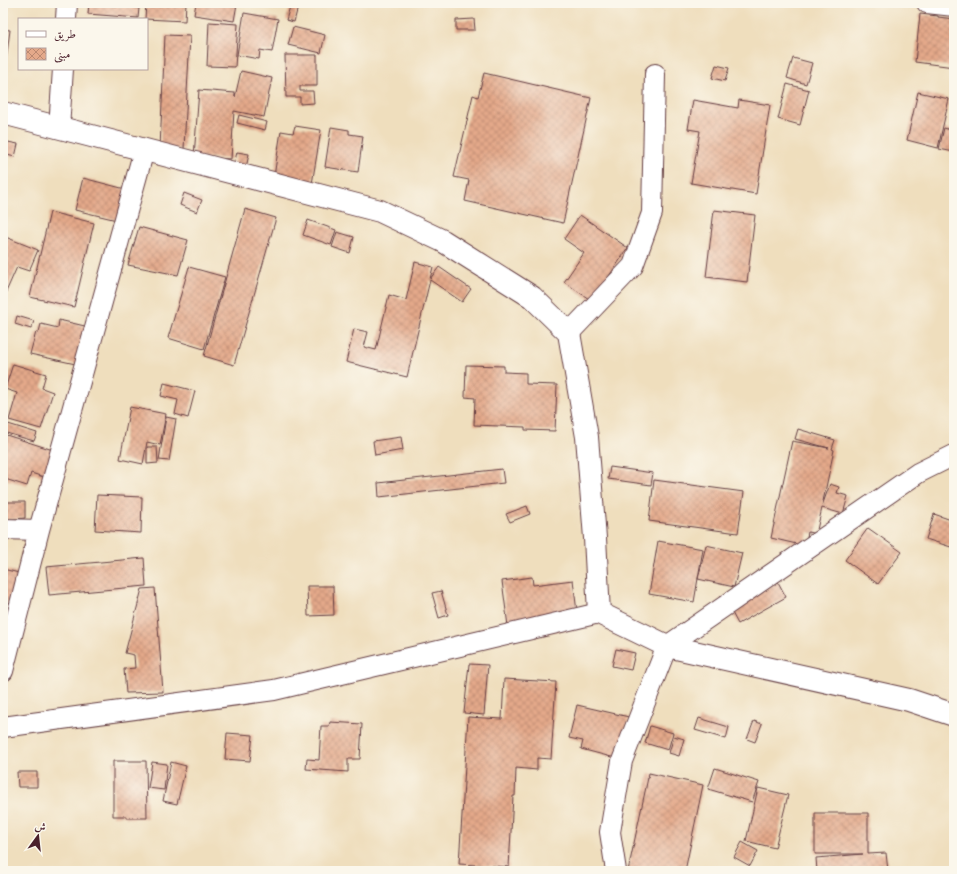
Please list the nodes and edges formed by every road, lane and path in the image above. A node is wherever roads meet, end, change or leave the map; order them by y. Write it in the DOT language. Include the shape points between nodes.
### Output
graph roads {
  1 [pos="67,3"];
  2 [pos="927,3"];
  3 [pos="954,6"];
  4 [pos="66,18"];
  5 [pos="63,70"];
  6 [pos="655,74"];
  7 [pos="3,113"];
  8 [pos="59,128"];
  9 [pos="144,150"];
  10 [pos="569,333"];
  11 [pos="954,455"];
  12 [pos="3,530"];
  13 [pos="39,530"];
  14 [pos="599,613"];
  15 [pos="667,646"];
  16 [pos="3,671"];
  17 [pos="954,715"];
  18 [pos="3,727"];
  19 [pos="616,871"];
  1 -- 4 [label="street"];
  2 -- 3 [label="street"];
  5 -- 8 [label="street"];
  6 -- 10 [label="street" via="652,213 633,266"];
  7 -- 8 [label="street"];
  8 -- 9 [label="street"];
  9 -- 10 [label="street" via="380,211 443,241 526,293"];
  9 -- 13 [label="street"];
  10 -- 14 [label="street" via="587,437"];
  11 -- 15 [label="street" via="918,473"];
  12 -- 13 [label="street"];
  13 -- 16 [label="street"];
  14 -- 15 [label="street"];
  14 -- 18 [label="street" via="274,690"];
  15 -- 17 [label="street" via="909,700"];
  15 -- 19 [label="street" via="622,761 610,832"];
}
